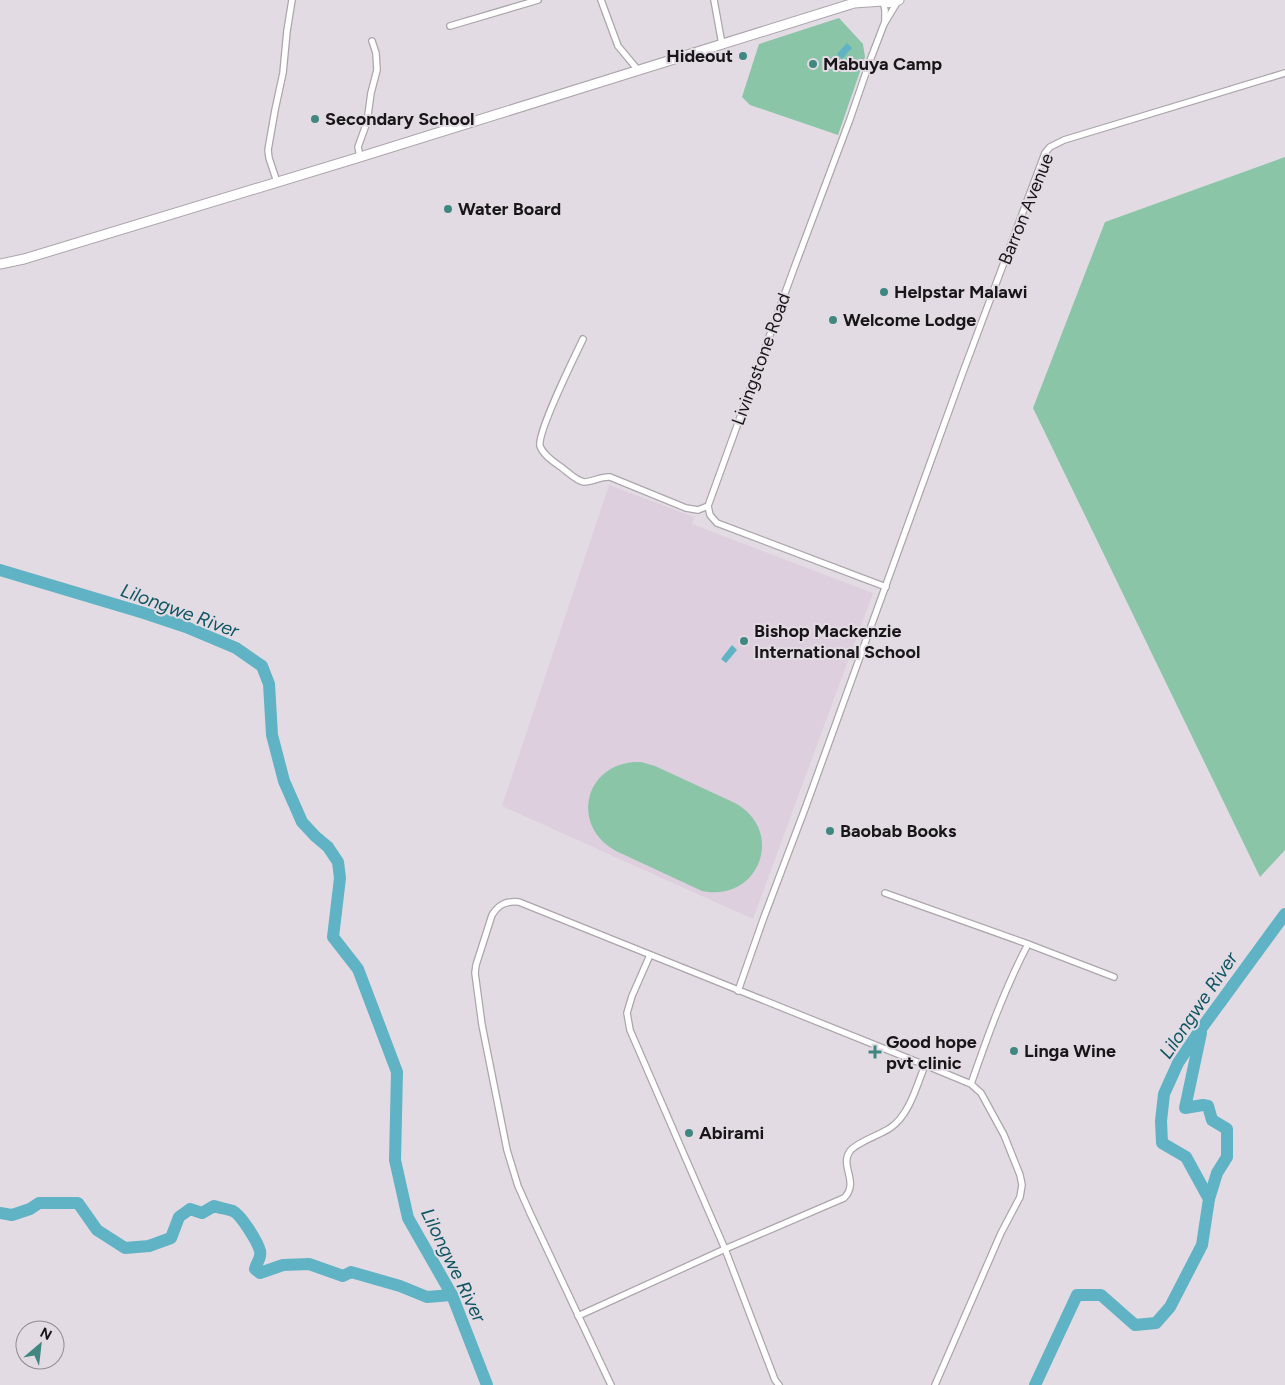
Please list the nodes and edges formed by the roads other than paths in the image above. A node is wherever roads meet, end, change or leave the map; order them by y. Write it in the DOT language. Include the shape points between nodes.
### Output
graph roads {
  1 [pos="292,0"];
  2 [pos="538,0"];
  3 [pos="602,0"];
  4 [pos="714,0"];
  5 [pos="899,0"];
  6 [pos="882,1"];
  7 [pos="854,2"];
  8 [pos="884,24"];
  9 [pos="450,26"];
  10 [pos="372,41"];
  11 [pos="722,44"];
  12 [pos="638,70"];
  13 [pos="1285,73"];
  14 [pos="360,157"];
  15 [pos="277,182"];
  16 [pos="0,264"];
  17 [pos="583,339"];
  18 [pos="708,506"];
  19 [pos="886,587"];
  20 [pos="885,894"];
  21 [pos="1028,944"];
  22 [pos="650,955"];
  23 [pos="1114,977"];
  24 [pos="738,991"];
  25 [pos="925,1065"];
  26 [pos="971,1084"];
  27 [pos="725,1249"];
  28 [pos="578,1316"];
  29 [pos="611,1385"];
  30 [pos="779,1385"];
  31 [pos="935,1385"];
  1 -- 15 [label="street" via="283,73 268,150"];
  2 -- 9 [label="street"];
  3 -- 12 [label="street" via="618,46"];
  4 -- 11 [label="street"];
  5 -- 6 [label="main road" via="891,3"];
  5 -- 8 [label="street, Livingstone Road"];
  6 -- 7 [label="main road"];
  6 -- 8 [label="street, Livingstone Road"];
  7 -- 11 [label="main road"];
  8 -- 18 [label="street, Livingstone Road"];
  10 -- 14 [label="street" via="377,70 367,122 358,147"];
  11 -- 12 [label="main road"];
  12 -- 14 [label="main road"];
  13 -- 19 [label="street, Barron Avenue" via="1050,147 1041,162 962,372"];
  14 -- 15 [label="main road"];
  15 -- 16 [label="main road"];
  17 -- 18 [label="street" via="540,438 544,453 582,481 610,477 686,508 698,510"];
  18 -- 19 [label="street" via="717,523"];
  19 -- 24 [label="street"];
  20 -- 21 [label="street"];
  21 -- 23 [label="street"];
  21 -- 26 [label="street" via="1000,1002"];
  22 -- 24 [label="street"];
  22 -- 27 [label="street" via="627,1013 630,1030"];
  22 -- 28 [label="street" via="519,902 510,902 502,904 492,915 476,965 475,981 482,1025 507,1150 518,1186"];
  24 -- 25 [label="street"];
  25 -- 26 [label="street"];
  25 -- 27 [label="street" via="907,1109 896,1124 848,1153 851,1189 844,1198"];
  26 -- 31 [label="street" via="981,1093 1004,1135 1020,1175 1022,1191"];
  27 -- 28 [label="street"];
  27 -- 30 [label="street"];
  28 -- 29 [label="street"];
}
